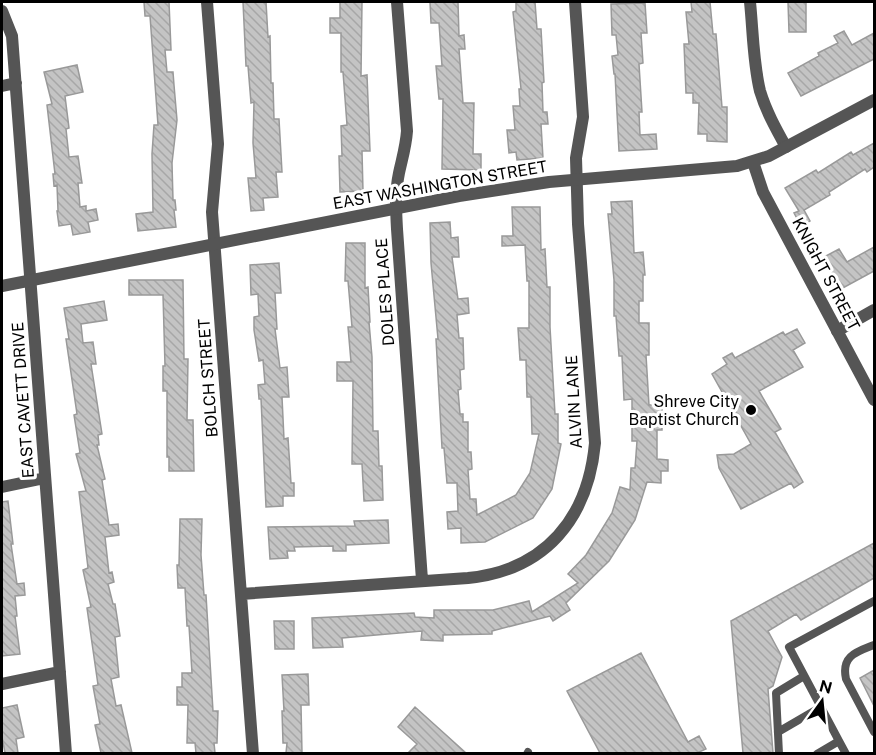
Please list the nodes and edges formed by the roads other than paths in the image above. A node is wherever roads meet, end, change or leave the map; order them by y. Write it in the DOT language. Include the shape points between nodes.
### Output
graph roads {
  1 [pos="207,2"];
  2 [pos="397,2"];
  3 [pos="575,2"];
  4 [pos="750,2"];
  5 [pos="2,11"];
  6 [pos="16,83"];
  7 [pos="2,86"];
  8 [pos="874,100"];
  9 [pos="786,147"];
  10 [pos="753,162"];
  11 [pos="576,180"];
  12 [pos="396,208"];
  13 [pos="215,243"];
  14 [pos="30,280"];
  15 [pos="2,286"];
  16 [pos="874,310"];
  17 [pos="837,331"];
  18 [pos="874,400"];
  19 [pos="45,478"];
  20 [pos="2,486"];
  21 [pos="422,580"];
  22 [pos="241,594"];
  23 [pos="874,601"];
  24 [pos="874,645"];
  25 [pos="60,672"];
  26 [pos="804,676"];
  27 [pos="2,684"];
  28 [pos="821,707"];
  29 [pos="778,732"];
  30 [pos="874,732"];
  31 [pos="839,741"];
  32 [pos="66,753"];
  33 [pos="253,753"];
  34 [pos="779,753"];
  35 [pos="817,753"];
  36 [pos="846,753"];
  1 -- 13 [label="street, BOLCH STREET" via="218,144 212,212"];
  2 -- 12 [label="street, DOLES PLACE" via="407,131"];
  3 -- 11 [label="street, ALVIN LANE" via="583,117"];
  4 -- 9 [label="street" via="761,93"];
  5 -- 6 [label="street, EAST CAVETT DRIVE" via="12,36"];
  6 -- 7 [label="street"];
  6 -- 14 [label="street, EAST CAVETT DRIVE"];
  8 -- 9 [label="street, EAST WASHINGTON STREET"];
  9 -- 10 [label="street, EAST WASHINGTON STREET"];
  10 -- 11 [label="street, EAST WASHINGTON STREET"];
  10 -- 17 [label="street, KNIGHT STREET" via="763,192"];
  11 -- 12 [label="street, EAST WASHINGTON STREET"];
  11 -- 21 [label="street, ALVIN LANE" via="595,442 586,492 566,527 528,560 480,577"];
  12 -- 13 [label="street, EAST WASHINGTON STREET"];
  12 -- 21 [label="street, DOLES PLACE"];
  13 -- 14 [label="street, EAST WASHINGTON STREET"];
  13 -- 22 [label="street, BOLCH STREET"];
  14 -- 15 [label="street, EAST WASHINGTON STREET"];
  14 -- 19 [label="street, EAST CAVETT DRIVE"];
  16 -- 17 [label="street"];
  17 -- 18 [label="street, KNIGHT STREET"];
  19 -- 20 [label="street"];
  19 -- 25 [label="street, EAST CAVETT DRIVE"];
  21 -- 22 [label="street, ALVIN LANE"];
  22 -- 33 [label="street, BOLCH STREET"];
  23 -- 26 [label="lane" via="789,647"];
  24 -- 30 [label="lane" via="850,656 844,670"];
  25 -- 27 [label="street"];
  25 -- 32 [label="street, EAST CAVETT DRIVE"];
  26 -- 28 [label="lane"];
  26 -- 29 [label="lane" via="776,693"];
  28 -- 29 [label="lane"];
  28 -- 31 [label="lane"];
  29 -- 34 [label="lane"];
  31 -- 35 [label="lane"];
  31 -- 36 [label="lane"];
}
